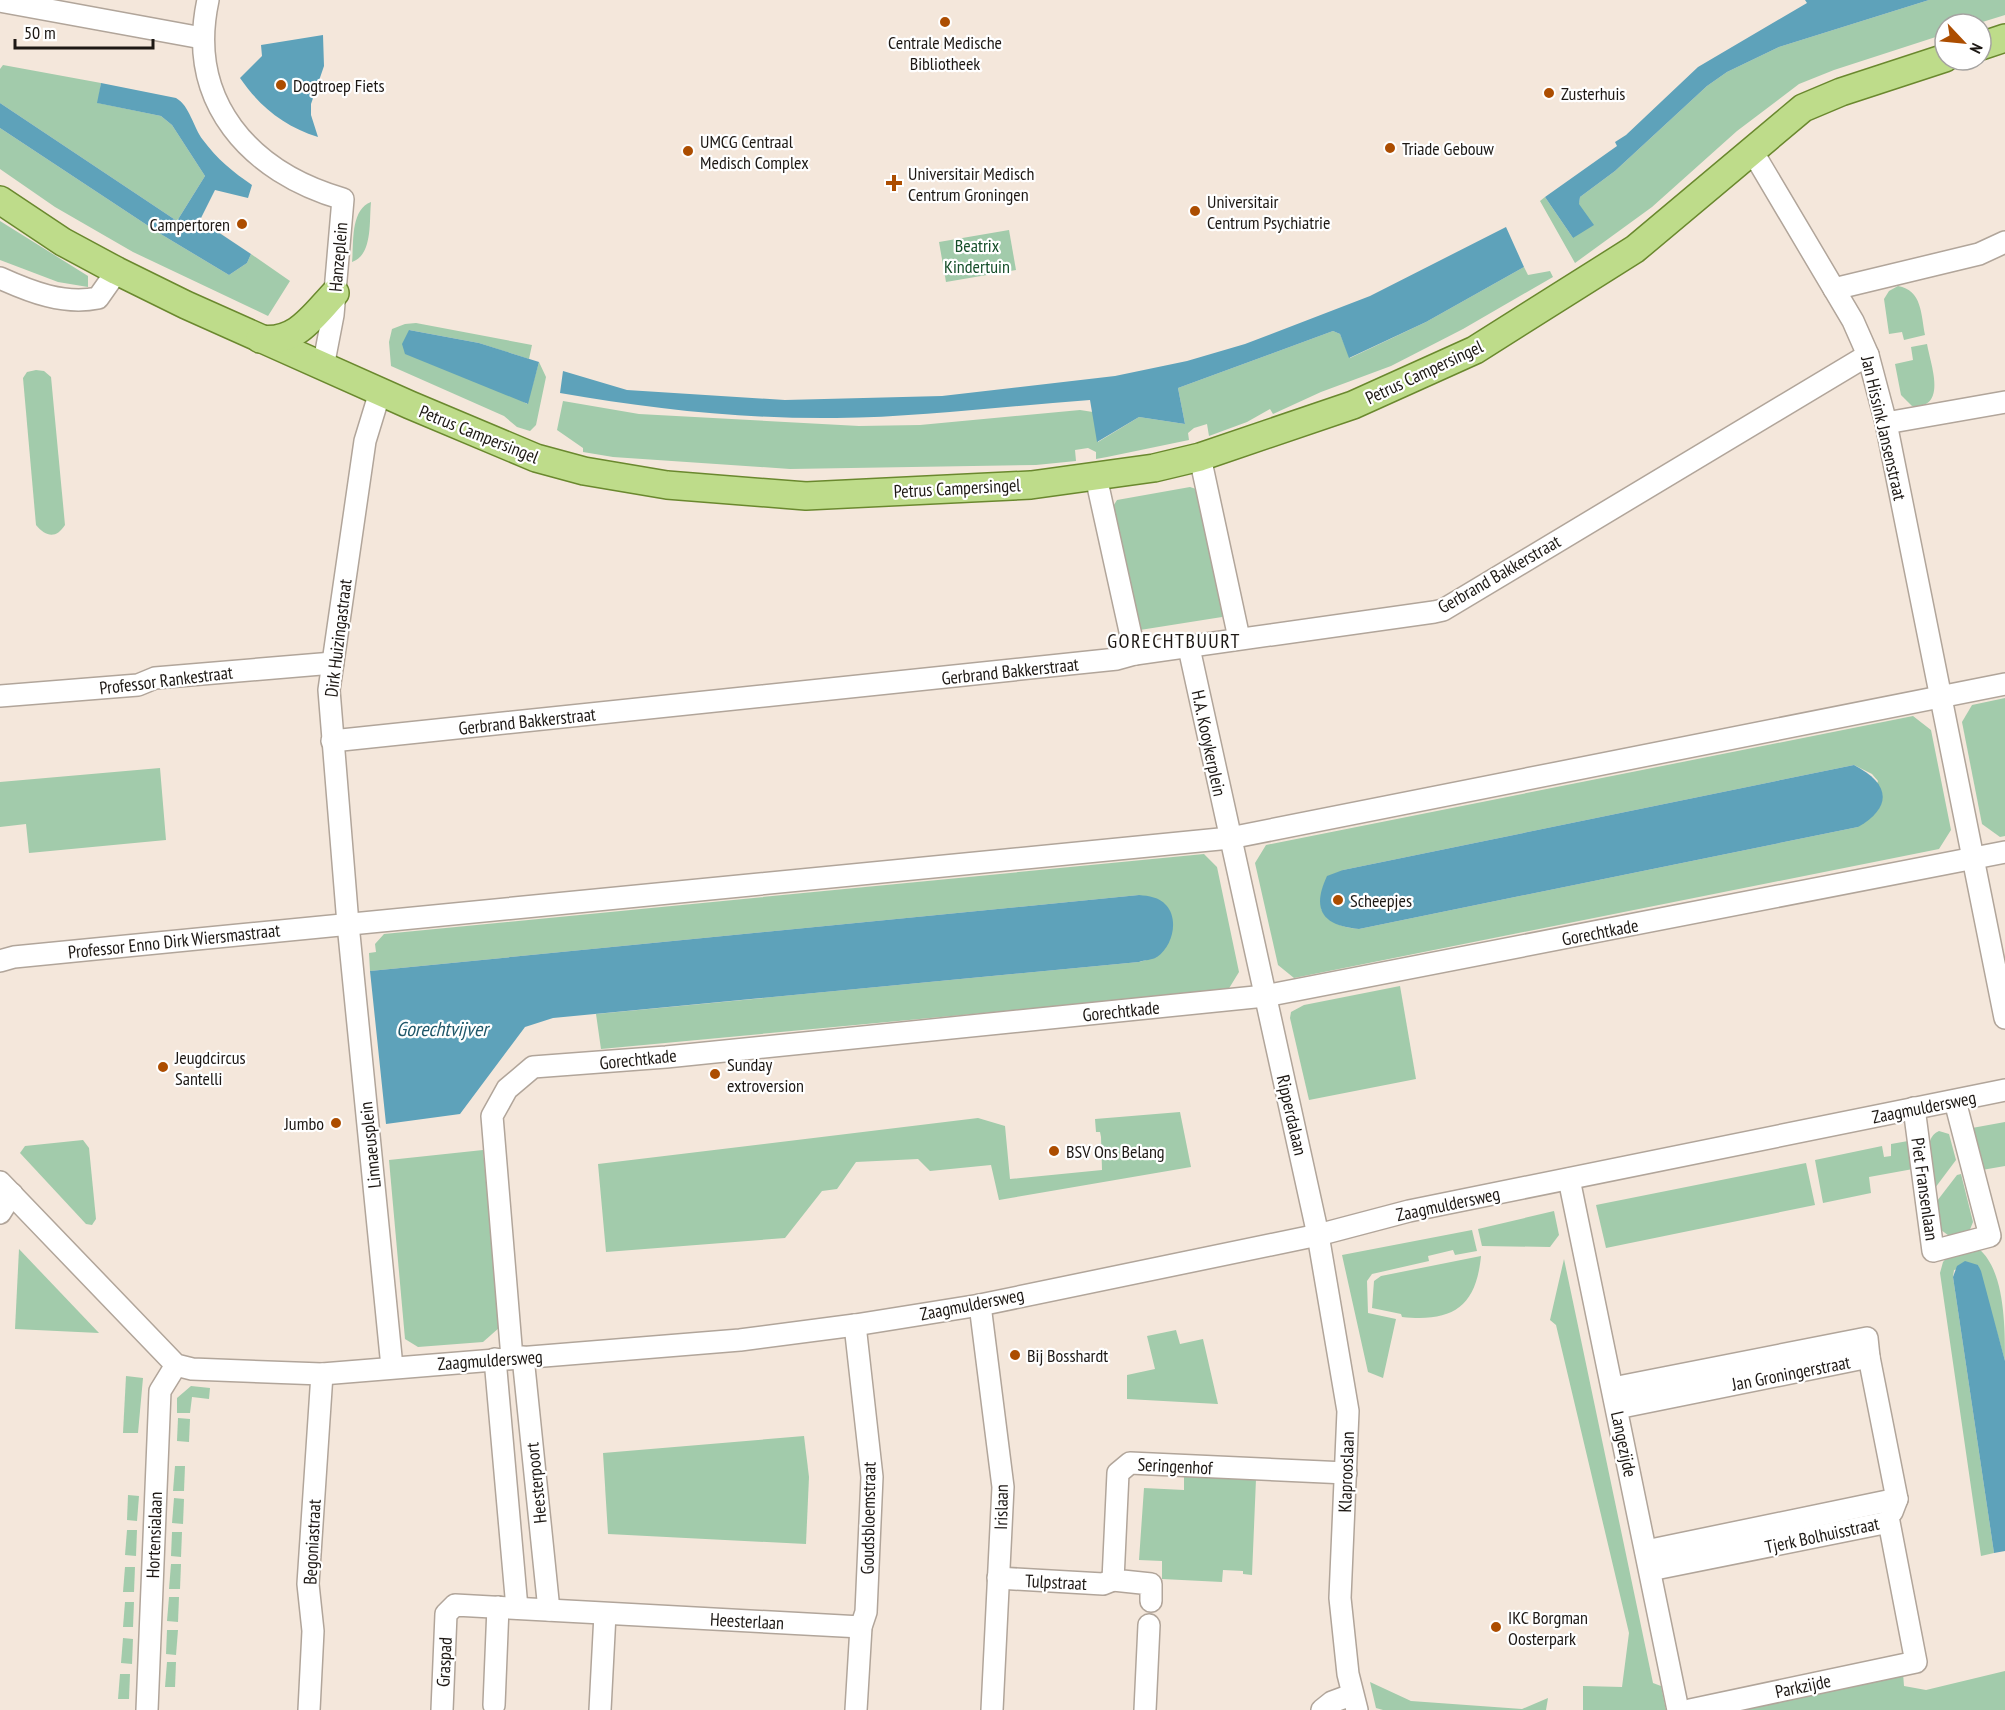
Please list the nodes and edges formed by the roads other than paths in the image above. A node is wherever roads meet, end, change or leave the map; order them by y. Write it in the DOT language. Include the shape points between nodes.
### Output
graph roads {
  1 [pos="208,0"];
  2 [pos="0,1"];
  3 [pos="202,38"];
  4 [pos="1933,62"];
  5 [pos="1751,149"];
  6 [pos="0,200"];
  7 [pos="2005,242"];
  8 [pos="117,272"];
  9 [pos="0,278"];
  10 [pos="1834,289"];
  11 [pos="335,293"];
  12 [pos="260,339"];
  13 [pos="1868,355"];
  14 [pos="323,367"];
  15 [pos="380,392"];
  16 [pos="2005,402"];
  17 [pos="1886,423"];
  18 [pos="1200,457"];
  19 [pos="1096,477"];
  20 [pos="1239,638"];
  21 [pos="1189,648"];
  22 [pos="1135,654"];
  23 [pos="333,663"];
  24 [pos="2005,684"];
  25 [pos="0,696"];
  26 [pos="1941,697"];
  27 [pos="332,741"];
  28 [pos="1230,838"];
  29 [pos="2005,852"];
  30 [pos="1973,859"];
  31 [pos="348,924"];
  32 [pos="0,961"];
  33 [pos="1265,996"];
  34 [pos="2005,1018"];
  35 [pos="2005,1090"];
  36 [pos="1955,1101"];
  37 [pos="1914,1108"];
  38 [pos="1569,1179"];
  39 [pos="6,1188"];
  40 [pos="0,1213"];
  41 [pos="1318,1235"];
  42 [pos="980,1305"];
  43 [pos="855,1325"];
  44 [pos="510,1358"];
  45 [pos="176,1365"];
  46 [pos="393,1367"];
  47 [pos="322,1374"];
  48 [pos="1615,1398"];
  49 [pos="1346,1473"];
  50 [pos="1897,1498"];
  51 [pos="1889,1521"];
  52 [pos="1648,1561"];
  53 [pos="998,1578"];
  54 [pos="1113,1580"];
  55 [pos="1151,1593"];
  56 [pos="508,1608"];
  57 [pos="549,1610"];
  58 [pos="604,1614"];
  59 [pos="1149,1625"];
  60 [pos="861,1627"];
  61 [pos="1916,1662"];
  62 [pos="1354,1702"];
  63 [pos="494,1705"];
  64 [pos="147,1710"];
  65 [pos="309,1710"];
  66 [pos="442,1710"];
  67 [pos="600,1710"];
  68 [pos="856,1710"];
  69 [pos="992,1710"];
  70 [pos="1145,1710"];
  71 [pos="1322,1710"];
  72 [pos="1678,1710"];
  73 [pos="1690,1710"];
  1 -- 3 [label="street, Hanzeplein"];
  2 -- 3 [label="street"];
  3 -- 11 [label="street, Hanzeplein" via="214,93 243,141 289,179 343,199"];
  4 -- 5 [label="main road, Petrus Campersingel" via="1803,108"];
  5 -- 10 [label="street, Jan Hissink Jansenstraat"];
  5 -- 18 [label="main road, Petrus Campersingel" via="1635,249 1475,350 1353,405"];
  6 -- 8 [label="main road, Petrus Campersingel"];
  7 -- 10 [label="street" via="1978,254"];
  8 -- 9 [label="street" via="98,298 77,302 25,289"];
  8 -- 12 [label="main road, Petrus Campersingel"];
  10 -- 13 [label="street, Jan Hissink Jansenstraat"];
  11 -- 12 [label="main road" via="298,332 279,339"];
  11 -- 14 [label="street, Hanzeplein"];
  12 -- 14 [label="main road, Petrus Campersingel"];
  13 -- 17 [label="street, Jan Hissink Jansenstraat"];
  13 -- 20 [label="street, Gerbrand Bakkerstraat" via="1443,610"];
  14 -- 15 [label="main road, Petrus Campersingel"];
  15 -- 19 [label="main road, Petrus Campersingel" via="536,458 584,471 667,485 806,496 1031,485"];
  15 -- 23 [label="street, Dirk Huizingastraat" via="365,441"];
  16 -- 17 [label="street"];
  17 -- 26 [label="street, Jan Hissink Jansenstraat"];
  18 -- 19 [label="main road, Petrus Campersingel"];
  18 -- 20 [label="street"];
  19 -- 22 [label="street"];
  20 -- 21 [label="street, Gerbrand Bakkerstraat"];
  21 -- 22 [label="street, Gerbrand Bakkerstraat"];
  21 -- 28 [label="street, H.A. Kooykerplein"];
  22 -- 27 [label="street, Gerbrand Bakkerstraat" via="1105,661"];
  23 -- 25 [label="street, Professor Rankestraat"];
  23 -- 27 [label="street, Dirk Huizingastraat" via="329,690"];
  24 -- 26 [label="street"];
  26 -- 28 [label="street"];
  26 -- 30 [label="street, Jan Hissink Jansenstraat"];
  27 -- 31 [label="street, Dirk Huizingastraat"];
  28 -- 31 [label="street"];
  28 -- 33 [label="street"];
  29 -- 30 [label="street, Gorechtkade"];
  30 -- 33 [label="street, Gorechtkade"];
  30 -- 34 [label="street, Jan Hissink Jansenstraat"];
  31 -- 32 [label="street, Professor Enno Dirk Wiersmastraat"];
  31 -- 46 [label="street, Linnaeusplein"];
  33 -- 41 [label="street, Ripperdalaan"];
  33 -- 44 [label="street, Gorechtkade" via="533,1067 507,1089 492,1116"];
  35 -- 36 [label="street, Zaagmuldersweg"];
  36 -- 37 [label="street, Zaagmuldersweg"];
  36 -- 37 [label="street, Piet Fransenlaan" via="1990,1236 1933,1251"];
  37 -- 38 [label="street, Zaagmuldersweg"];
  38 -- 41 [label="street, Zaagmuldersweg" via="1368,1220"];
  38 -- 48 [label="street, Langezijde"];
  39 -- 40 [label="street"];
  39 -- 45 [label="street"];
  41 -- 42 [label="street, Zaagmuldersweg"];
  41 -- 49 [label="street, Klaprooslaan" via="1348,1412"];
  42 -- 43 [label="street, Zaagmuldersweg"];
  42 -- 53 [label="street, Irislaan" via="1003,1487"];
  43 -- 44 [label="street, Zaagmuldersweg" via="740,1340"];
  43 -- 60 [label="street, Goudsbloemstraat" via="872,1477 866,1612"];
  44 -- 46 [label="street, Zaagmuldersweg"];
  44 -- 56 [label="street, Heesterpoort"];
  44 -- 57 [label="street, Heesterpoort"];
  45 -- 47 [label="street, Zaagmuldersweg" via="192,1369"];
  45 -- 64 [label="street, Hortensialaan" via="160,1391"];
  46 -- 47 [label="street, Zaagmuldersweg"];
  47 -- 65 [label="street, Begoniastraat" via="308,1584 313,1631"];
  48 -- 50 [label="street, Jan Groningerstraat" via="1869,1357"];
  48 -- 52 [label="street, Langezijde"];
  49 -- 54 [label="street, Seringenhof" via="1130,1462 1118,1473"];
  49 -- 62 [label="street, Klaprooslaan" via="1340,1598"];
  50 -- 51 [label="street"];
  50 -- 52 [label="street, Tjerk Bolhuisstraat"];
  51 -- 52 [label="street, Tjerk Bolhuisstraat"];
  51 -- 61 [label="street, Tjerk Bolhuisstraat"];
  52 -- 72 [label="street, Langezijde"];
  53 -- 54 [label="street, Tulpstraat" via="1103,1584"];
  53 -- 69 [label="street, Irislaan"];
  54 -- 55 [label="street"];
  56 -- 57 [label="street"];
  56 -- 63 [label="street, Heesterpoort"];
  56 -- 66 [label="street, Graspad" via="455,1605 446,1614"];
  57 -- 58 [label="street"];
  58 -- 60 [label="street, Heesterlaan"];
  58 -- 67 [label="street"];
  59 -- 70 [label="street"];
  60 -- 68 [label="street, Goudsbloemstraat"];
  61 -- 73 [label="street, Parkzijde"];
  62 -- 71 [label="street" via="1332,1702"];
}
